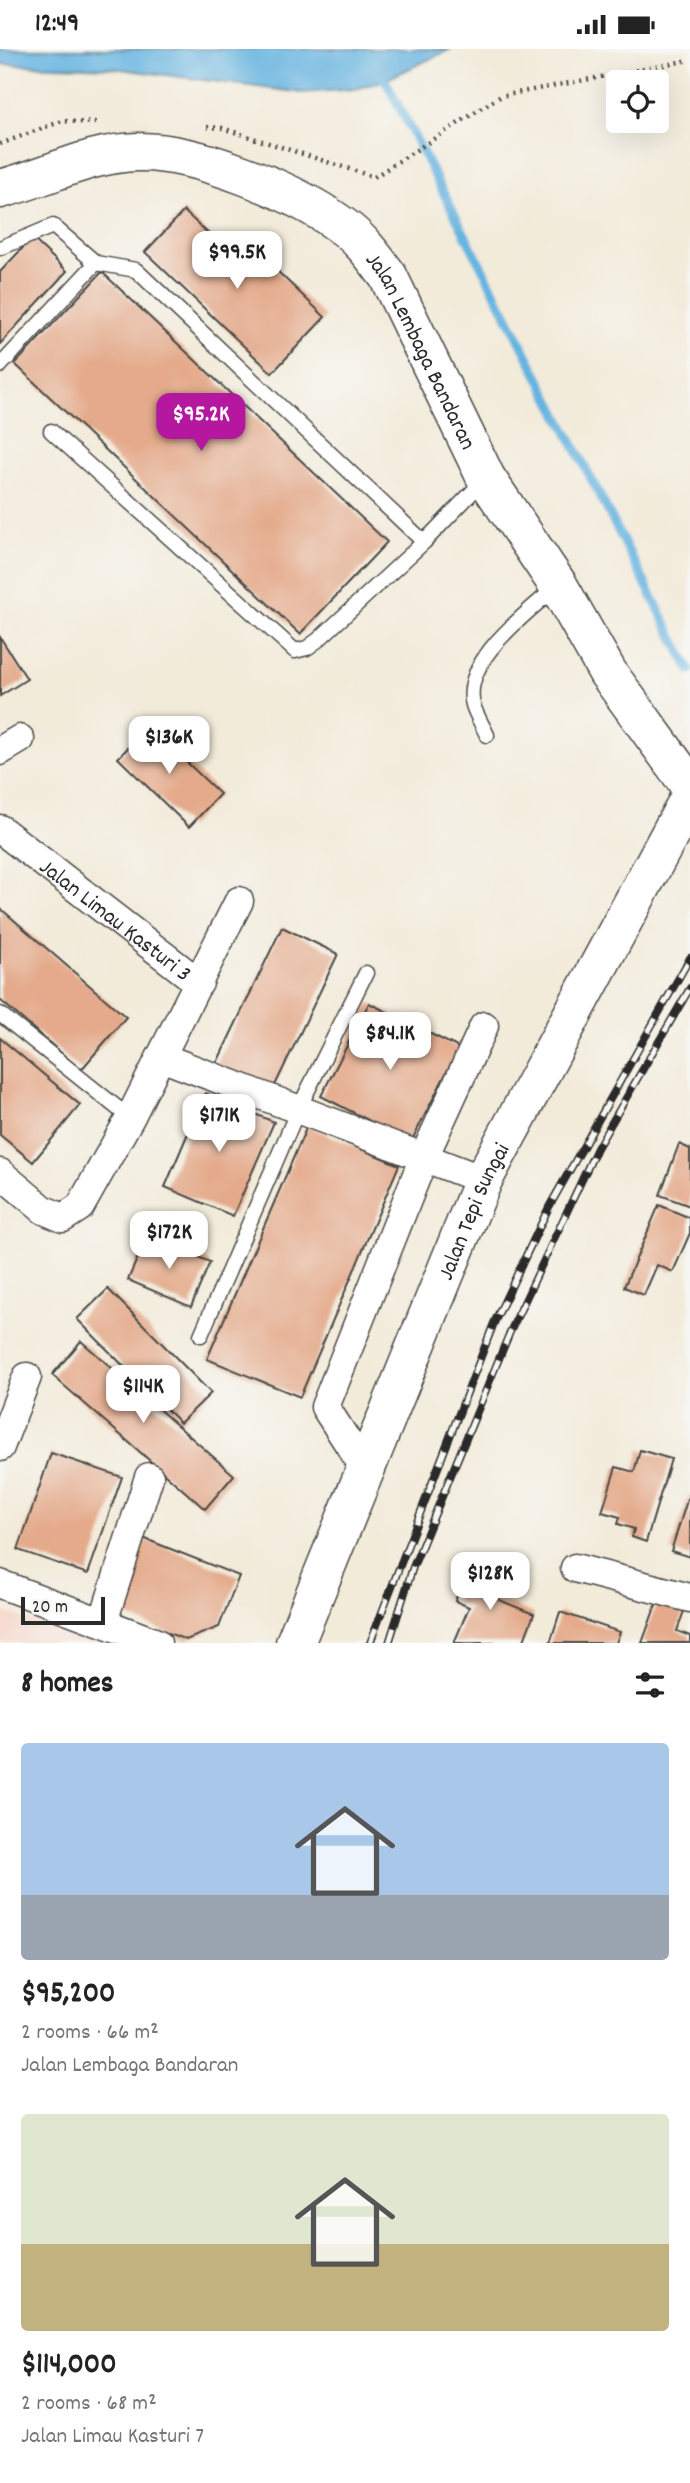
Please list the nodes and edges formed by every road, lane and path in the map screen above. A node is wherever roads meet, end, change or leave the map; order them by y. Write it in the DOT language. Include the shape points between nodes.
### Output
graph roads {
  1 [pos="690,60"];
  2 [pos="409,155"];
  3 [pos="0,189"];
  4 [pos="0,248"];
  5 [pos="96,263"];
  6 [pos="0,366"];
  7 [pos="51,431"];
  8 [pos="486,478"];
  9 [pos="424,542"];
  10 [pos="558,585"];
  11 [pos="487,735"];
  12 [pos="690,786"];
  13 [pos="690,797"];
  14 [pos="0,829"];
  15 [pos="239,901"];
  16 [pos="366,973"];
  17 [pos="199,983"];
  18 [pos="0,1014"];
  19 [pos="484,1027"];
  20 [pos="161,1058"];
  21 [pos="298,1110"];
  22 [pos="130,1118"];
  23 [pos="424,1157"];
  24 [pos="0,1173"];
  25 [pos="483,1180"];
  26 [pos="201,1335"];
  27 [pos="27,1377"];
  28 [pos="0,1447"];
  29 [pos="365,1469"];
  30 [pos="149,1477"];
  31 [pos="575,1568"];
  32 [pos="0,1584"];
  33 [pos="690,1598"];
  34 [pos="103,1622"];
  35 [pos="157,1643"];
  36 [pos="295,1643"];
  1 -- 2 [label="path" via="501,96"];
  3 -- 8 [label="street, Jalan Lembaga Bandaran" via="84,159 139,152 194,160 274,187 341,225 366,246 388,276"];
  4 -- 5 [label="lane" via="53,226"];
  5 -- 6 [label="lane"];
  5 -- 9 [label="lane" via="136,270"];
  7 -- 9 [label="lane" via="295,651 318,640"];
  8 -- 9 [label="lane"];
  8 -- 10 [label="street, Jalan Lembaga Bandaran"];
  10 -- 11 [label="lane" via="487,650 474,677 472,704"];
  10 -- 12 [label="street, Jalan Lembaga Bandaran" via="608,673"];
  13 -- 25 [label="street, Jalan Tepi Sungai"];
  14 -- 17 [label="street, Jalan Limau Kasturi 3"];
  15 -- 17 [label="street"];
  16 -- 21 [label="lane"];
  17 -- 20 [label="street"];
  18 -- 22 [label="lane"];
  19 -- 23 [label="street"];
  20 -- 21 [label="street"];
  20 -- 22 [label="street"];
  21 -- 23 [label="street"];
  21 -- 26 [label="lane"];
  22 -- 24 [label="street" via="80,1207 63,1218 44,1210"];
  23 -- 25 [label="street"];
  23 -- 29 [label="street" via="325,1407"];
  25 -- 29 [label="street, Jalan Tepi Sungai"];
  27 -- 28 [label="street"];
  29 -- 36 [label="street, Jalan Tepi Sungai"];
  30 -- 34 [label="street"];
  31 -- 33 [label="street"];
  32 -- 34 [label="street"];
  34 -- 35 [label="street"];
}
